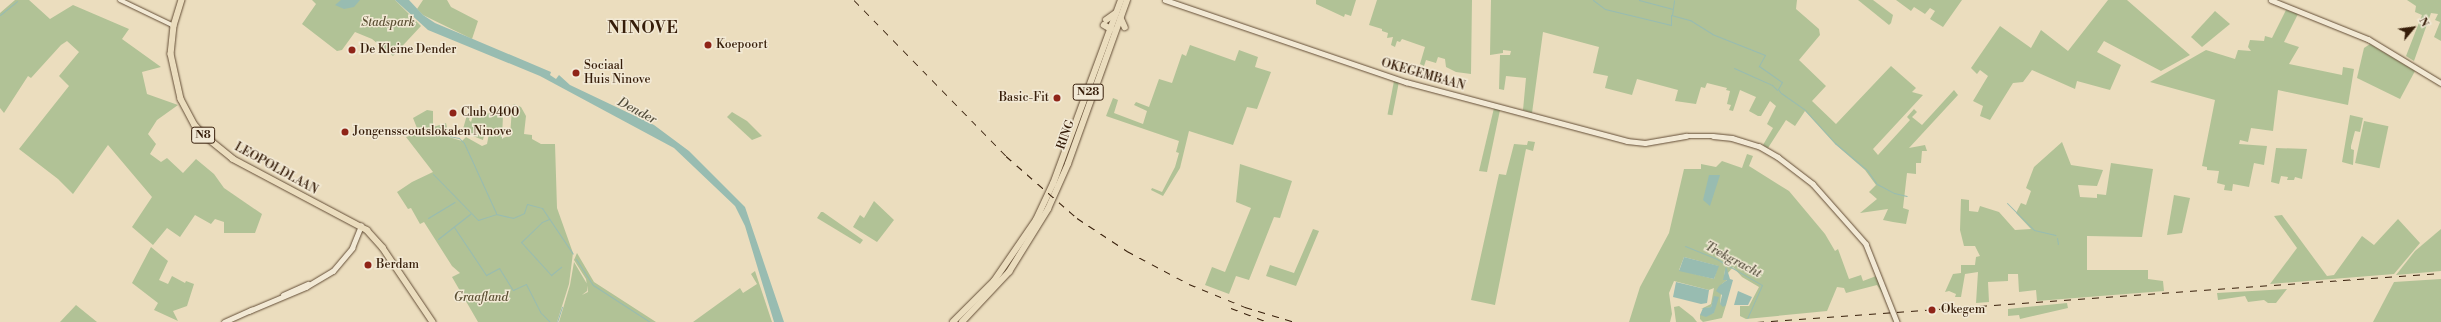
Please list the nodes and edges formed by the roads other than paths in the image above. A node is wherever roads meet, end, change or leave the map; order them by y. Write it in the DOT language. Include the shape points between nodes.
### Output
graph roads {
  1 [pos="120,0"];
  2 [pos="182,0"];
  3 [pos="1121,0"];
  4 [pos="1128,0"];
  5 [pos="1165,0"];
  6 [pos="2271,0"];
  7 [pos="1116,13"];
  8 [pos="1121,18"];
  9 [pos="174,26"];
  10 [pos="1126,27"];
  11 [pos="1111,29"];
  12 [pos="2441,83"];
  13 [pos="1046,207"];
  14 [pos="361,226"];
  15 [pos="224,322"];
  16 [pos="433,322"];
  17 [pos="953,322"];
  18 [pos="962,322"];
  19 [pos="1897,322"];
  1 -- 9 [label="street"];
  2 -- 9 [label="main road, N8"];
  3 -- 7 [label="main road, RING / N28"];
  4 -- 8 [label="main road, RING / N28"];
  5 -- 19 [label="main road, OKEGEMBAAN" via="1406,82 1627,141 1645,143 1681,137 1732,138 1758,146 1778,157 1813,184 1866,244 1881,276"];
  6 -- 12 [label="main road" via="2368,39"];
  7 -- 11 [label="main road, RING / N28"];
  7 -- 11 [label="main road" via="1105,22"];
  8 -- 10 [label="main road"];
  8 -- 13 [label="main road, RING / N28" via="1068,164"];
  9 -- 14 [label="main road, LEOPOLDLAAN / N8" via="171,54 174,76 186,112 205,136 233,159"];
  11 -- 13 [label="main road, RING / N28"];
  13 -- 17 [label="main road, N28" via="1004,268"];
  13 -- 18 [label="main road, N28" via="1009,272"];
  14 -- 15 [label="main road" via="352,248 335,270 317,281"];
  14 -- 16 [label="main road, N8" via="383,248"];
}
